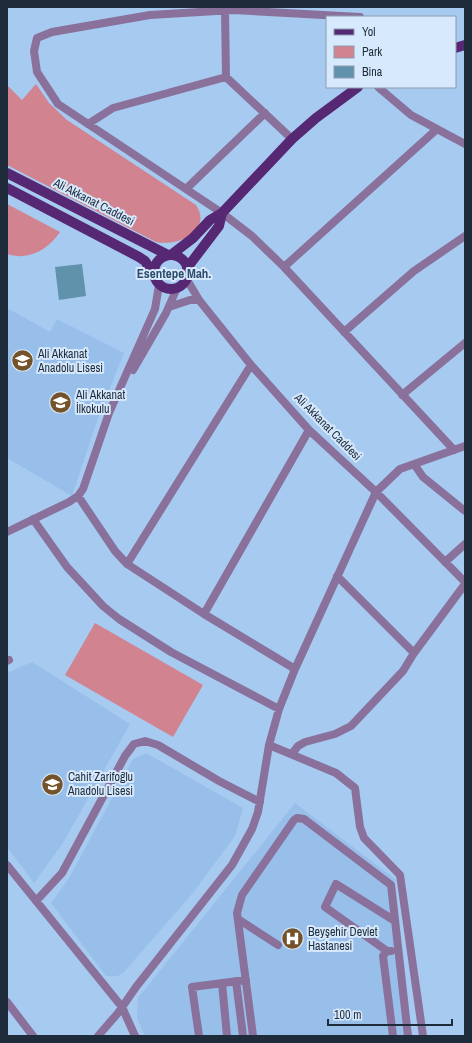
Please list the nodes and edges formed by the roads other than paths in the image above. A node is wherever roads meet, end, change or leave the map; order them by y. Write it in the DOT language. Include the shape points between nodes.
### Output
graph roads {
  1 [pos="225,11"];
  2 [pos="338,16"];
  3 [pos="226,77"];
  4 [pos="357,88"];
  5 [pos="379,88"];
  6 [pos="265,113"];
  7 [pos="88,124"];
  8 [pos="437,129"];
  9 [pos="292,139"];
  10 [pos="465,144"];
  11 [pos="7,173"];
  12 [pos="7,188"];
  13 [pos="186,189"];
  14 [pos="222,213"];
  15 [pos="465,236"];
  16 [pos="169,255"];
  17 [pos="284,267"];
  18 [pos="187,268"];
  19 [pos="154,275"];
  20 [pos="186,278"];
  21 [pos="159,284"];
  22 [pos="177,288"];
  23 [pos="199,300"];
  24 [pos="169,307"];
  25 [pos="344,332"];
  26 [pos="465,343"];
  27 [pos="251,364"];
  28 [pos="402,395"];
  29 [pos="110,413"];
  30 [pos="309,430"];
  31 [pos="465,447"];
  32 [pos="454,450"];
  33 [pos="414,464"];
  34 [pos="376,492"];
  35 [pos="78,496"];
  36 [pos="465,511"];
  37 [pos="33,519"];
  38 [pos="7,532"];
  39 [pos="465,544"];
  40 [pos="445,562"];
  41 [pos="127,564"];
  42 [pos="337,576"];
  43 [pos="465,583"];
  44 [pos="204,614"];
  45 [pos="414,653"];
  46 [pos="295,668"];
  47 [pos="279,709"];
  48 [pos="269,746"];
  49 [pos="292,754"];
  50 [pos="260,802"];
  51 [pos="7,865"];
  52 [pos="36,901"];
  53 [pos="238,920"];
  54 [pos="395,921"];
  55 [pos="278,945"];
  56 [pos="386,951"];
  57 [pos="398,951"];
  58 [pos="246,980"];
  59 [pos="236,981"];
  60 [pos="222,983"];
  61 [pos="7,1002"];
  62 [pos="122,1007"];
  63 [pos="33,1036"];
  64 [pos="98,1036"];
  65 [pos="135,1036"];
  66 [pos="199,1036"];
  67 [pos="227,1036"];
  68 [pos="243,1036"];
  69 [pos="253,1036"];
  70 [pos="393,1036"];
  71 [pos="408,1036"];
  72 [pos="422,1036"];
  1 -- 2 [label="street"];
  1 -- 3 [label="street"];
  1 -- 7 [label="street" via="150,15 52,32 37,38 34,51 37,72 58,104"];
  3 -- 6 [label="street"];
  3 -- 7 [label="street" via="113,108"];
  4 -- 9 [label="main road"];
  5 -- 8 [label="street" via="411,115"];
  6 -- 9 [label="street"];
  6 -- 13 [label="street"];
  7 -- 13 [label="street"];
  8 -- 10 [label="street"];
  8 -- 17 [label="street"];
  9 -- 14 [label="main road"];
  11 -- 16 [label="main road, Ali Akkanat Caddesi"];
  12 -- 19 [label="main road" via="139,257 145,261"];
  13 -- 14 [label="street"];
  14 -- 16 [label="main road"];
  14 -- 17 [label="street" via="252,236"];
  14 -- 18 [label="main road" via="219,226"];
  15 -- 25 [label="street" via="414,271"];
  16 -- 18 [label="main road" via="181,259"];
  16 -- 19 [label="main road" via="157,262"];
  17 -- 25 [label="street"];
  18 -- 20 [label="main road"];
  19 -- 21 [label="main road"];
  20 -- 22 [label="main road"];
  20 -- 23 [label="street, Ali Akkanat Caddesi"];
  21 -- 22 [label="main road" via="169,289"];
  21 -- 29 [label="street" via="155,309"];
  22 -- 24 [label="street"];
  23 -- 24 [label="street" via="190,300"];
  23 -- 27 [label="street, Ali Akkanat Caddesi"];
  24 -- 29 [label="street"];
  25 -- 28 [label="street"];
  26 -- 28 [label="street"];
  27 -- 30 [label="street, Ali Akkanat Caddesi"];
  27 -- 41 [label="street"];
  28 -- 32 [label="street"];
  29 -- 35 [label="street" via="83,489"];
  30 -- 34 [label="street, Ali Akkanat Caddesi"];
  30 -- 44 [label="street"];
  31 -- 32 [label="street"];
  32 -- 33 [label="street"];
  33 -- 34 [label="street" via="400,469"];
  33 -- 36 [label="street" via="423,477"];
  34 -- 40 [label="street, Ali Akkanat Caddesi"];
  34 -- 42 [label="street"];
  35 -- 37 [label="street"];
  35 -- 41 [label="street" via="115,551"];
  37 -- 38 [label="street"];
  37 -- 47 [label="street" via="67,566 103,606 150,640"];
  39 -- 40 [label="street"];
  40 -- 43 [label="street, Ali Akkanat Caddesi"];
  41 -- 44 [label="street"];
  42 -- 45 [label="street"];
  42 -- 46 [label="street"];
  43 -- 45 [label="street"];
  44 -- 46 [label="street"];
  45 -- 49 [label="street" via="402,671 351,726 335,734 305,742"];
  46 -- 47 [label="street"];
  47 -- 48 [label="street"];
  48 -- 49 [label="street"];
  48 -- 50 [label="street"];
  49 -- 72 [label="street" via="336,773 355,788 364,838 400,875"];
  50 -- 52 [label="street" via="218,781 158,745 145,741 134,744 125,756 62,873"];
  50 -- 62 [label="street" via="252,829 232,866"];
  51 -- 52 [label="street"];
  52 -- 62 [label="street"];
  53 -- 54 [label="street" via="238,904 242,895 297,818 304,819 388,881 391,885"];
  53 -- 55 [label="street"];
  53 -- 58 [label="street"];
  54 -- 56 [label="street" via="336,884 325,907"];
  54 -- 57 [label="street"];
  56 -- 57 [label="street"];
  56 -- 70 [label="street" via="383,956"];
  57 -- 71 [label="street"];
  58 -- 59 [label="street"];
  58 -- 69 [label="street"];
  59 -- 60 [label="street"];
  59 -- 68 [label="street"];
  60 -- 66 [label="street" via="192,987"];
  60 -- 67 [label="street"];
  61 -- 63 [label="street"];
  62 -- 64 [label="street"];
  62 -- 65 [label="street"];
}
